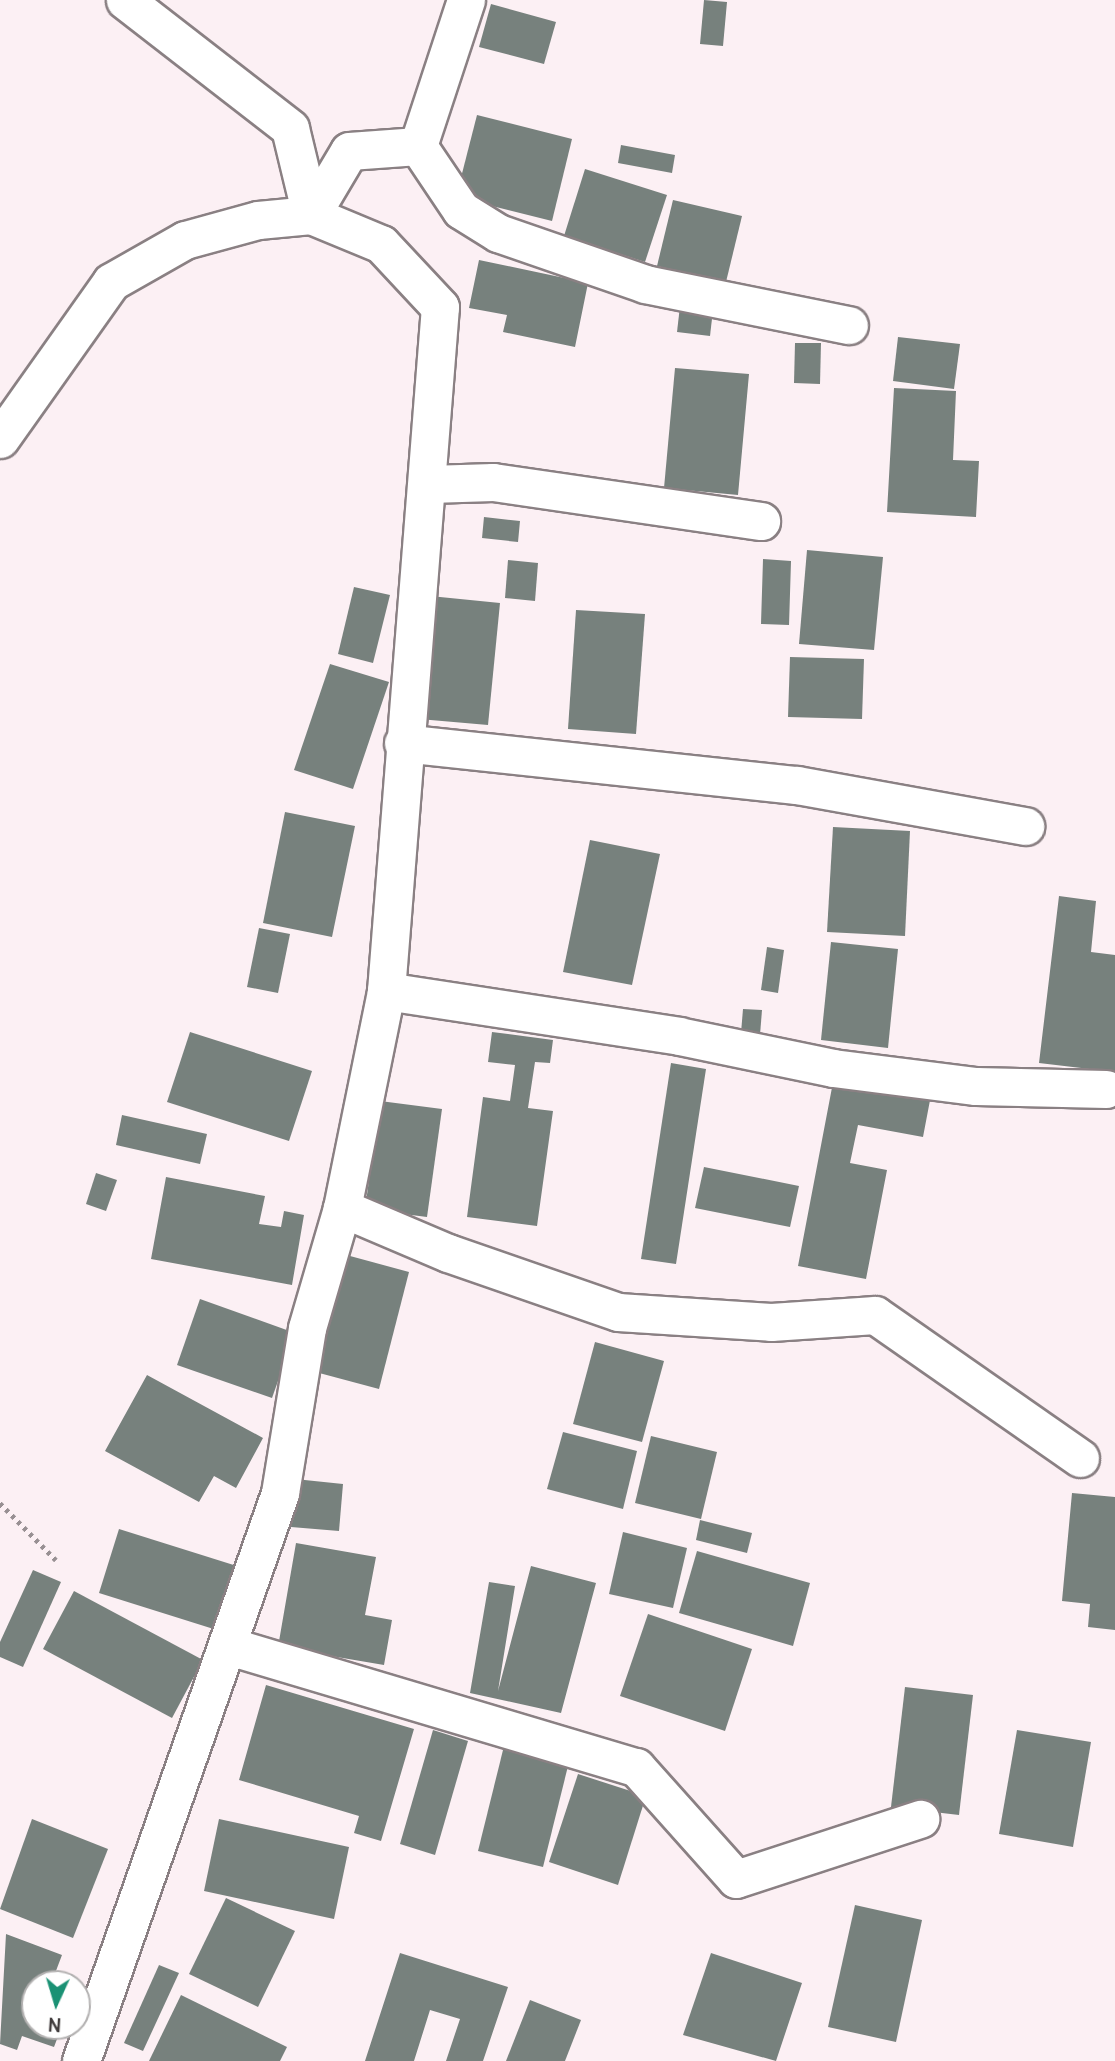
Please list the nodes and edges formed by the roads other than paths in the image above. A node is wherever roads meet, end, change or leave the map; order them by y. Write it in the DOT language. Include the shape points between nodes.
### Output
graph roads {
  1 [pos="125,0"];
  2 [pos="471,4"];
  3 [pos="418,146"];
  4 [pos="311,215"];
  5 [pos="849,326"];
  6 [pos="0,439"];
  7 [pos="429,484"];
  8 [pos="761,521"];
  9 [pos="403,743"];
  10 [pos="1025,826"];
  11 [pos="386,991"];
  12 [pos="1106,1089"];
  13 [pos="342,1208"];
  14 [pos="1080,1458"];
  15 [pos="229,1646"];
  16 [pos="920,1819"];
  17 [pos="81,2061"];
  1 -- 4 [label="street" via="290,128"];
  2 -- 3 [label="street"];
  3 -- 4 [label="street" via="349,151"];
  3 -- 5 [label="street" via="461,210 498,233 645,284"];
  4 -- 6 [label="street" via="258,220 185,240 111,282"];
  4 -- 7 [label="street" via="381,244 440,307"];
  7 -- 8 [label="street" via="493,482"];
  7 -- 9 [label="street"];
  9 -- 10 [label="street" via="797,785"];
  9 -- 11 [label="street"];
  11 -- 12 [label="street" via="680,1035 832,1068 976,1086"];
  11 -- 13 [label="street"];
  13 -- 14 [label="street" via="448,1254 618,1312 771,1322 875,1315"];
  13 -- 15 [label="street" via="307,1328 280,1493"];
  15 -- 16 [label="street" via="636,1767 736,1879"];
  15 -- 17 [label="street"];
}
